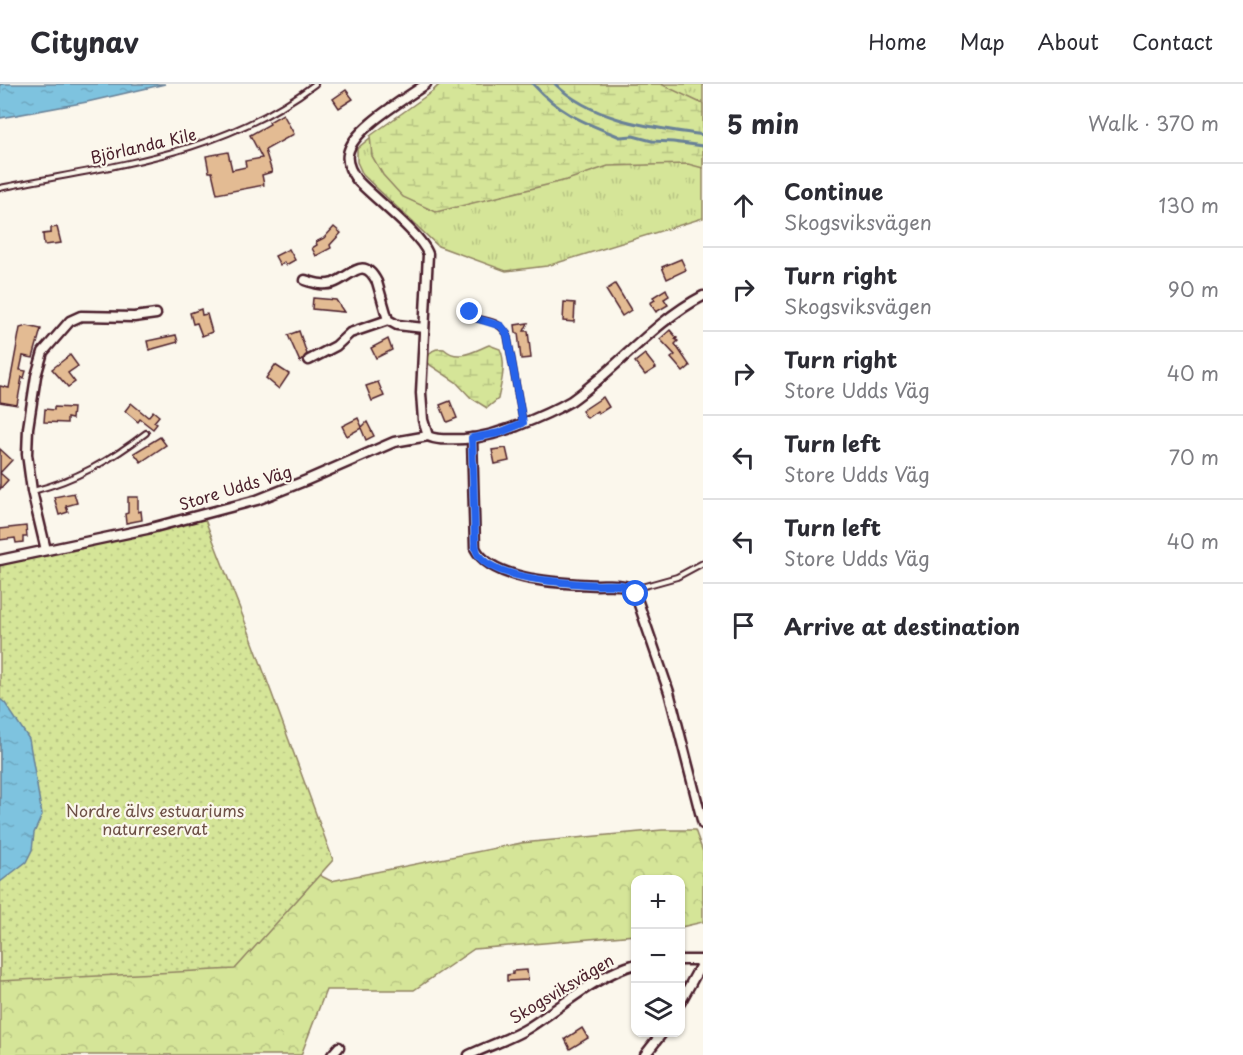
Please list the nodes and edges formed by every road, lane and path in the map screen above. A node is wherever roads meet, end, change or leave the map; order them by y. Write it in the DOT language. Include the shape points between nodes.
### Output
graph roads {
  1 [pos="315,84"];
  2 [pos="426,84"];
  3 [pos="0,188"];
  4 [pos="305,280"];
  5 [pos="703,296"];
  6 [pos="470,308"];
  7 [pos="156,314"];
  8 [pos="388,320"];
  9 [pos="424,328"];
  10 [pos="309,360"];
  11 [pos="523,423"];
  12 [pos="146,433"];
  13 [pos="428,436"];
  14 [pos="472,438"];
  15 [pos="32,491"];
  16 [pos="46,550"];
  17 [pos="0,560"];
  18 [pos="703,562"];
  19 [pos="634,590"];
  20 [pos="703,824"];
  21 [pos="685,960"];
  22 [pos="703,961"];
  23 [pos="631,966"];
  24 [pos="685,995"];
  25 [pos="659,1037"];
  26 [pos="339,1047"];
  27 [pos="333,1055"];
  28 [pos="469,1055"];
  29 [pos="645,1055"];
  1 -- 3 [label="lane, Björlanda Kile" via="261,119 203,144 158,157"];
  2 -- 9 [label="street" via="360,133 351,144 347,159 357,180 427,250"];
  4 -- 8 [label="street" via="326,284 365,269 374,276"];
  5 -- 11 [label="street, Store Udds Väg" via="670,317 570,401"];
  6 -- 11 [label="lane" via="472,317 501,326 507,334"];
  7 -- 15 [label="street" via="81,316 70,321 44,352 27,441"];
  8 -- 9 [label="street"];
  8 -- 10 [label="street" via="350,333 336,346"];
  9 -- 13 [label="street" via="421,407"];
  11 -- 14 [label="street, Store Udds Väg"];
  12 -- 15 [label="lane" via="79,476"];
  13 -- 14 [label="street, Store Udds Väg"];
  13 -- 16 [label="street, Store Udds Väg" via="394,442 257,500"];
  14 -- 19 [label="street" via="475,548 486,562 531,578"];
  15 -- 16 [label="street"];
  16 -- 17 [label="street, Store Udds Väg"];
  18 -- 19 [label="lane" via="677,576"];
  19 -- 20 [label="street" via="669,692"];
  21 -- 22 [label="street"];
  22 -- 24 [label="street"];
  23 -- 28 [label="street, Skogsviksvägen" via="596,981 525,1030"];
  25 -- 29 [label="street"];
  26 -- 27 [label="street"];
}
